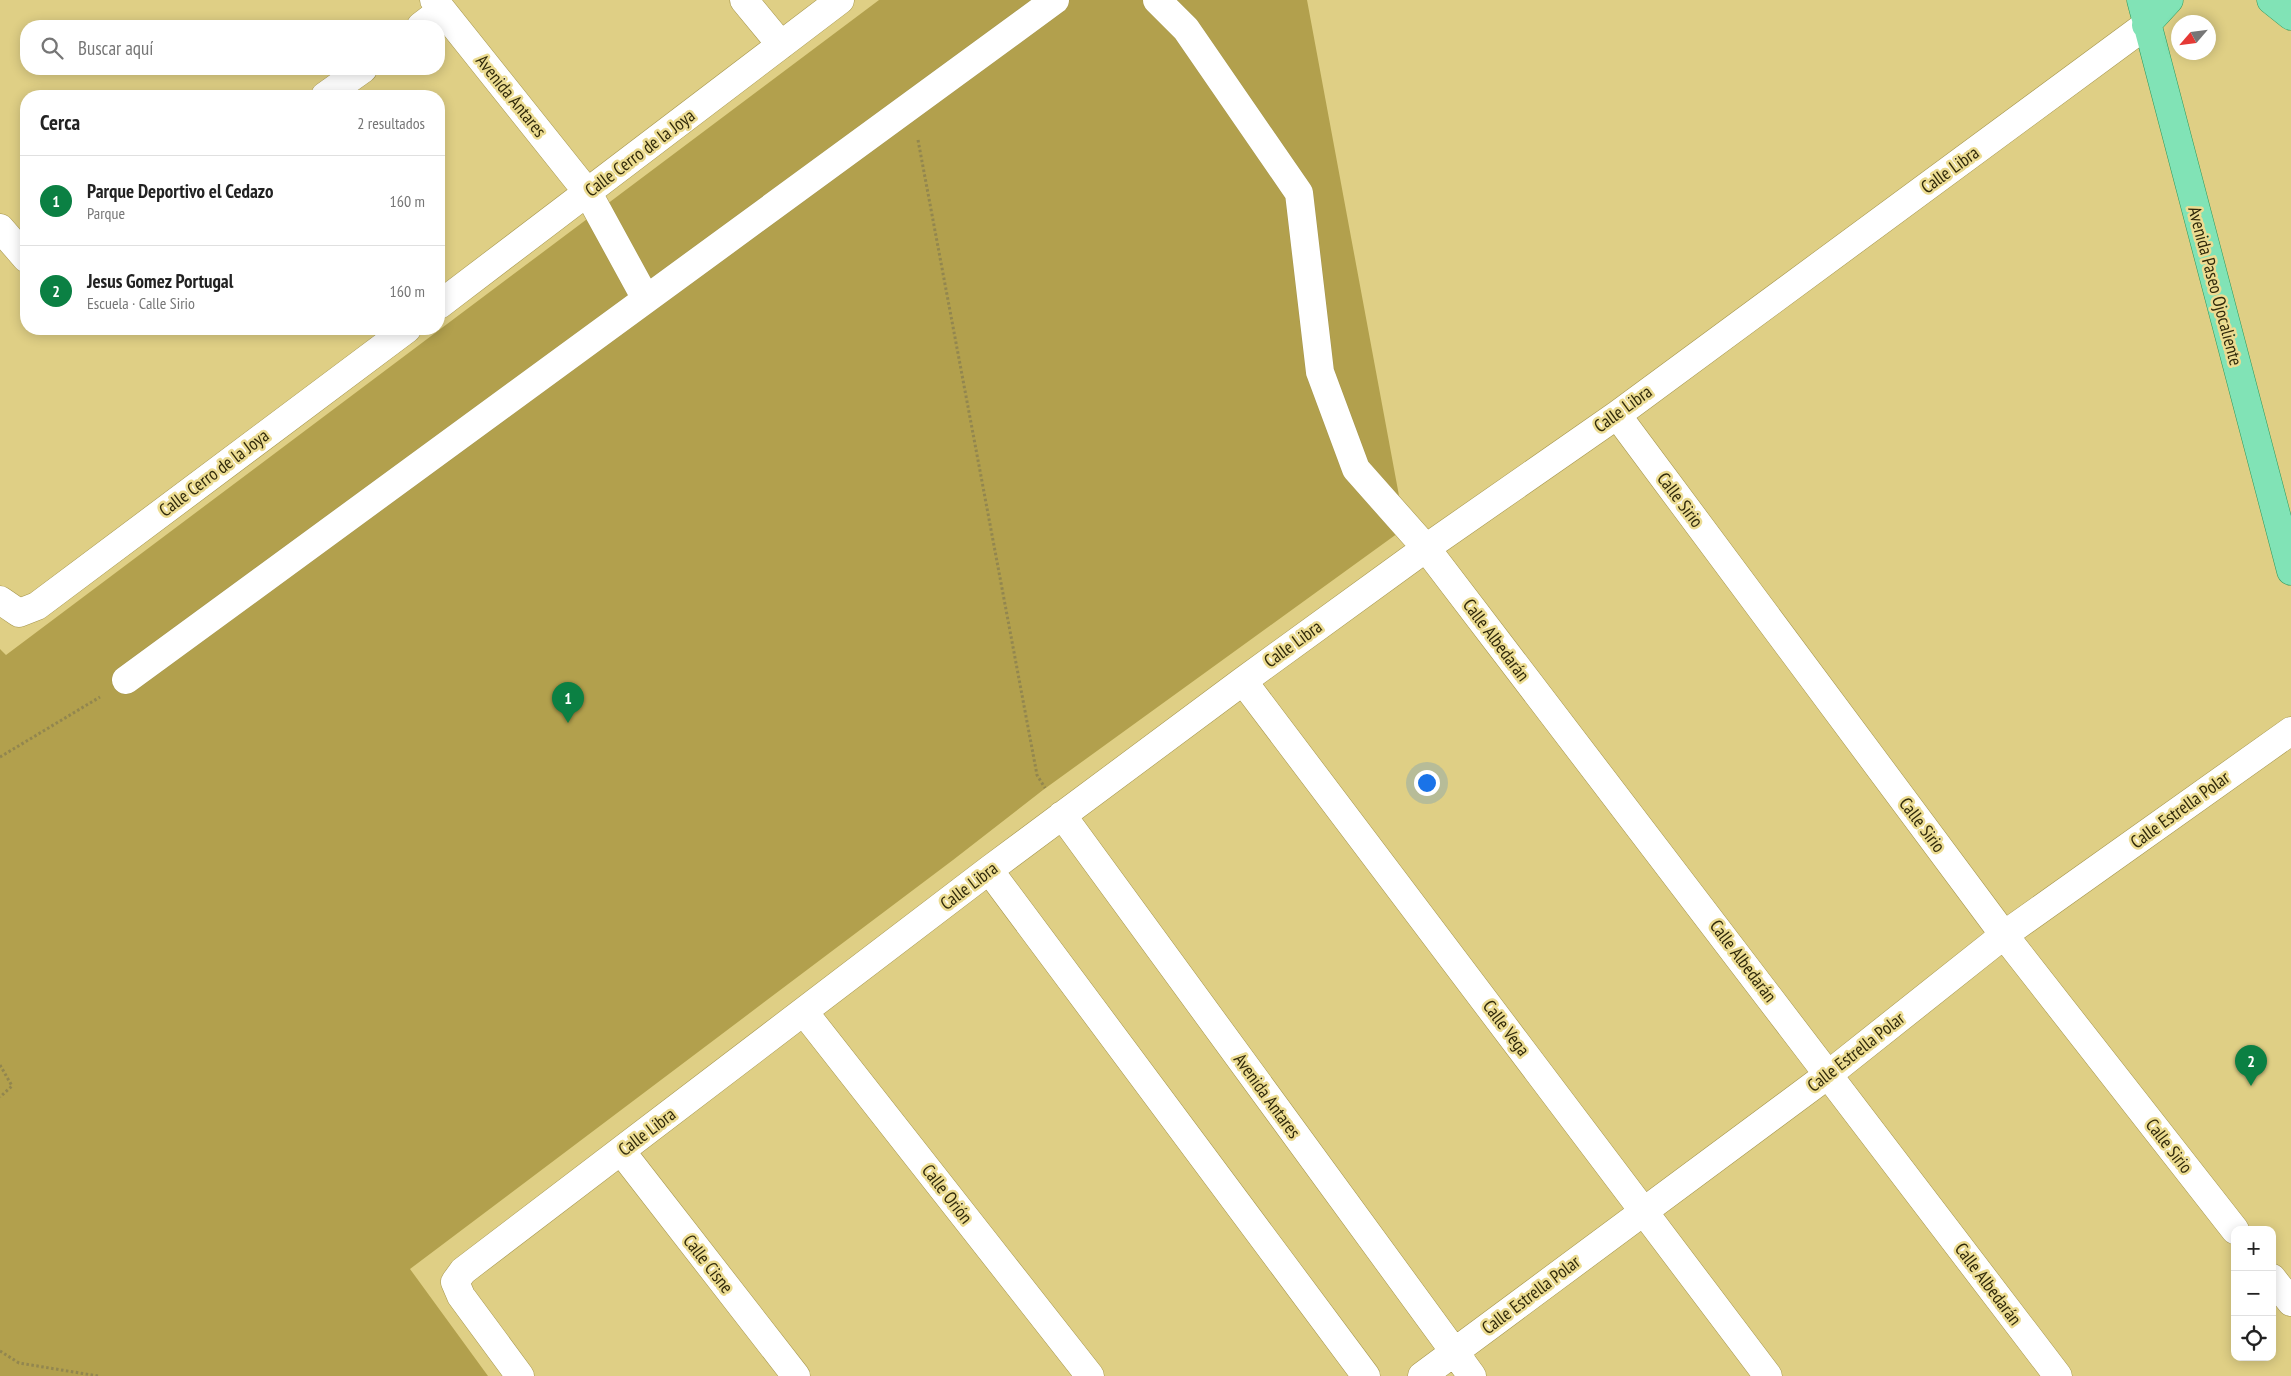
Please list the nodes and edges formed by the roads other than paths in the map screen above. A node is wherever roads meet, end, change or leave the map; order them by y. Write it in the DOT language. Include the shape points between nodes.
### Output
graph roads {
  1 [pos="744,0"];
  2 [pos="840,0"];
  3 [pos="1056,0"];
  4 [pos="1157,0"];
  5 [pos="2169,0"];
  6 [pos="2271,0"];
  7 [pos="438,5"];
  8 [pos="2144,12"];
  9 [pos="2291,16"];
  10 [pos="425,20"];
  11 [pos="781,45"];
  12 [pos="355,75"];
  13 [pos="333,90"];
  14 [pos="588,192"];
  15 [pos="0,228"];
  16 [pos="20,251"];
  17 [pos="445,300"];
  18 [pos="646,300"];
  19 [pos="399,335"];
  20 [pos="1617,415"];
  21 [pos="1426,548"];
  22 [pos="2291,571"];
  23 [pos="9,606"];
  24 [pos="126,680"];
  25 [pos="1242,681"];
  26 [pos="2291,731"];
  27 [pos="1062,815"];
  28 [pos="989,870"];
  29 [pos="2004,935"];
  30 [pos="804,1012"];
  31 [pos="1829,1074"];
  32 [pos="621,1152"];
  33 [pos="1644,1211"];
  34 [pos="2232,1226"];
  35 [pos="2276,1283"];
  36 [pos="2291,1302"];
  37 [pos="1454,1352"];
  38 [pos="520,1376"];
  39 [pos="796,1376"];
  40 [pos="1090,1376"];
  41 [pos="1366,1376"];
  42 [pos="1422,1376"];
  43 [pos="1472,1376"];
  44 [pos="1768,1376"];
  45 [pos="2058,1376"];
  1 -- 11 [label="street"];
  2 -- 11 [label="street, Calle Cerro de la Joya"];
  3 -- 18 [label="street"];
  4 -- 21 [label="street, Calle Albedarán" via="1186,29 1299,193 1320,372 1356,469"];
  5 -- 8 [label="main road"];
  6 -- 9 [label="main road"];
  7 -- 10 [label="street"];
  7 -- 14 [label="street, Avenida Antares"];
  8 -- 20 [label="street, Calle Libra"];
  8 -- 22 [label="main road, Avenida Paseo Ojocaliente"];
  11 -- 14 [label="street, Calle Cerro de la Joya"];
  12 -- 13 [label="street"];
  14 -- 17 [label="street, Calle Cerro de la Joya"];
  14 -- 18 [label="street, Avenida Antares"];
  15 -- 16 [label="street"];
  18 -- 24 [label="street"];
  19 -- 23 [label="street, Calle Cerro de la Joya" via="37,606"];
  20 -- 21 [label="street, Calle Libra"];
  20 -- 29 [label="street, Calle Sirio"];
  21 -- 25 [label="street, Calle Libra"];
  21 -- 31 [label="street, Calle Albedarán"];
  25 -- 27 [label="street, Calle Libra"];
  25 -- 33 [label="street, Calle Vega"];
  26 -- 29 [label="street, Calle Estrella Polar"];
  27 -- 28 [label="street, Calle Libra"];
  27 -- 37 [label="street, Avenida Antares"];
  28 -- 30 [label="street, Calle Libra"];
  28 -- 41 [label="street"];
  29 -- 31 [label="street, Calle Estrella Polar"];
  29 -- 34 [label="street, Calle Sirio"];
  30 -- 32 [label="street, Calle Libra"];
  30 -- 40 [label="street, Calle Orión"];
  31 -- 33 [label="street, Calle Estrella Polar"];
  31 -- 45 [label="street, Calle Albedarán"];
  32 -- 38 [label="street, Calle Libra" via="463,1271 456,1282 461,1296"];
  32 -- 39 [label="street, Calle Cisne"];
  33 -- 37 [label="street, Calle Estrella Polar"];
  33 -- 44 [label="street, Calle Vega"];
  35 -- 36 [label="street"];
  37 -- 42 [label="street, Calle Estrella Polar"];
  37 -- 43 [label="street, Avenida Antares"];
}
